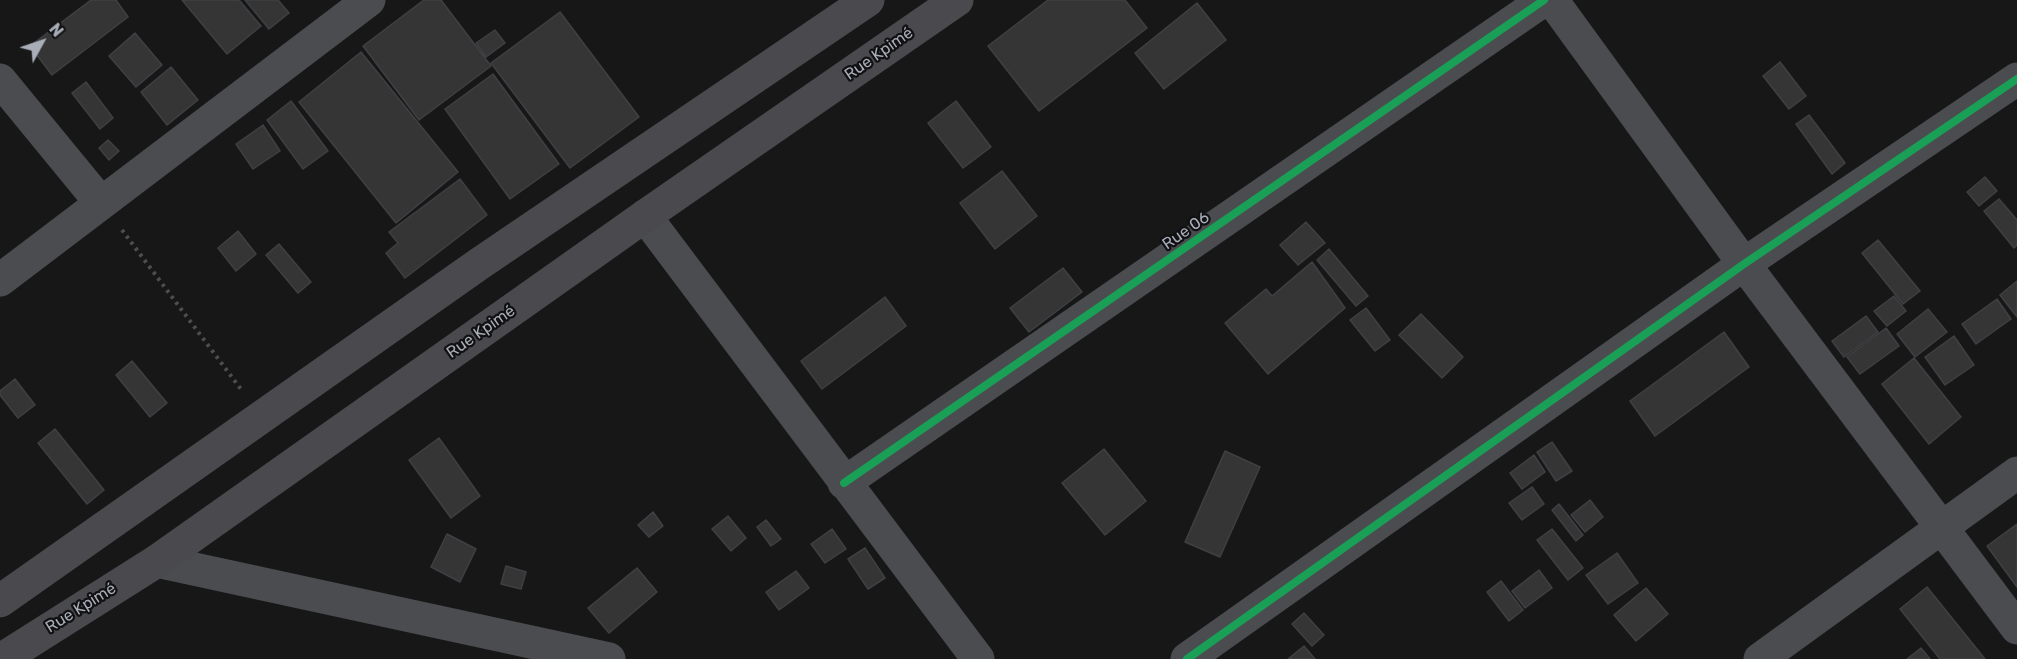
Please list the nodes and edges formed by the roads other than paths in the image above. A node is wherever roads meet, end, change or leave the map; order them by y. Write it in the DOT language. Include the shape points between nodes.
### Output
graph roads {
  1 [pos="369,0"];
  2 [pos="868,0"];
  3 [pos="957,0"];
  4 [pos="1544,0"];
  5 [pos="1552,0"];
  6 [pos="2017,79"];
  7 [pos="0,80"];
  8 [pos="101,203"];
  9 [pos="645,216"];
  10 [pos="1744,264"];
  11 [pos="0,280"];
  12 [pos="2017,473"];
  13 [pos="844,483"];
  14 [pos="1941,527"];
  15 [pos="157,561"];
  16 [pos="0,601"];
  17 [pos="2017,628"];
  18 [pos="2,659"];
  19 [pos="609,659"];
  20 [pos="978,659"];
  21 [pos="1187,659"];
  22 [pos="1760,659"];
  1 -- 8 [label="street"];
  2 -- 16 [label="main road" via="479,264"];
  3 -- 9 [label="main road, Rue Kpimé"];
  4 -- 13 [label="street, Rue 06"];
  5 -- 10 [label="street"];
  6 -- 10 [label="street"];
  7 -- 8 [label="street"];
  8 -- 11 [label="street"];
  9 -- 13 [label="street"];
  9 -- 15 [label="main road, Rue Kpimé"];
  10 -- 14 [label="street"];
  10 -- 21 [label="street"];
  12 -- 14 [label="street"];
  13 -- 20 [label="street"];
  14 -- 17 [label="street"];
  14 -- 22 [label="street"];
  15 -- 18 [label="main road, Rue Kpimé"];
  15 -- 19 [label="street"];
}
